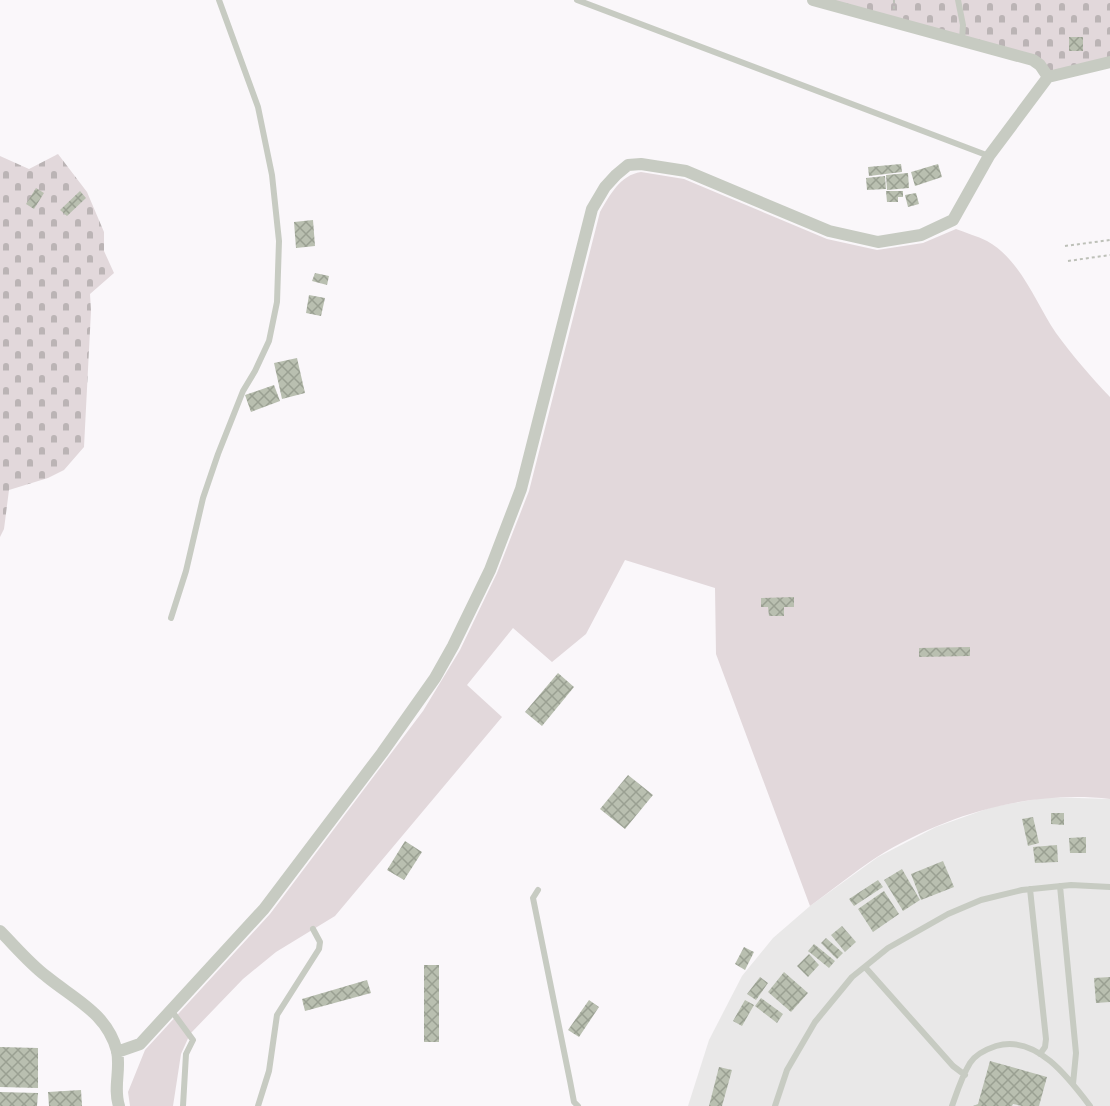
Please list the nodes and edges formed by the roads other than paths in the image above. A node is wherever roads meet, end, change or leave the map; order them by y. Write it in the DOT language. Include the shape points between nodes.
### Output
graph roads {
  1 [pos="219,0"];
  2 [pos="577,0"];
  3 [pos="813,0"];
  4 [pos="958,0"];
  5 [pos="834,3"];
  6 [pos="962,39"];
  7 [pos="1110,62"];
  8 [pos="1048,77"];
  9 [pos="989,156"];
  10 [pos="171,618"];
  11 [pos="1060,886"];
  12 [pos="1110,887"];
  13 [pos="1030,889"];
  14 [pos="538,890"];
  15 [pos="313,929"];
  16 [pos="0,931"];
  17 [pos="865,967"];
  18 [pos="171,1010"];
  19 [pos="117,1052"];
  20 [pos="1040,1054"];
  21 [pos="965,1075"];
  22 [pos="1073,1084"];
  23 [pos="119,1106"];
  24 [pos="183,1106"];
  25 [pos="258,1106"];
  26 [pos="578,1106"];
  27 [pos="775,1106"];
  28 [pos="952,1106"];
  29 [pos="1090,1106"];
  1 -- 10 [label="lane" via="258,107 272,175 279,241 277,302 269,342 243,391 214,465"];
  2 -- 9 [label="lane"];
  3 -- 5 [label="street"];
  4 -- 6 [label="lane"];
  5 -- 6 [label="street"];
  6 -- 8 [label="street" via="1033,60"];
  7 -- 8 [label="street"];
  8 -- 9 [label="street"];
  9 -- 18 [label="street" via="953,220 921,235 878,242 829,231 686,171 627,165 610,181 592,209 521,489 490,570 453,646 389,744 264,909"];
  11 -- 12 [label="lane"];
  11 -- 13 [label="lane"];
  11 -- 22 [label="lane" via="1076,1053"];
  13 -- 17 [label="lane" via="981,900 948,914 888,948"];
  13 -- 20 [label="lane" via="1046,1040"];
  14 -- 26 [label="lane" via="533,898 574,1102"];
  15 -- 25 [label="lane" via="319,949 277,1015 269,1071"];
  16 -- 19 [label="street" via="45,976 107,1025"];
  17 -- 21 [label="lane"];
  17 -- 27 [label="lane" via="815,1022 787,1070"];
  18 -- 19 [label="street" via="140,1044"];
  18 -- 24 [label="lane" via="193,1040 186,1054"];
  19 -- 23 [label="street" via="115,1086"];
  20 -- 21 [label="lane" via="1021,1044 1004,1044 987,1049 970,1062"];
  20 -- 22 [label="lane"];
  21 -- 28 [label="lane"];
  22 -- 29 [label="lane"];
}
